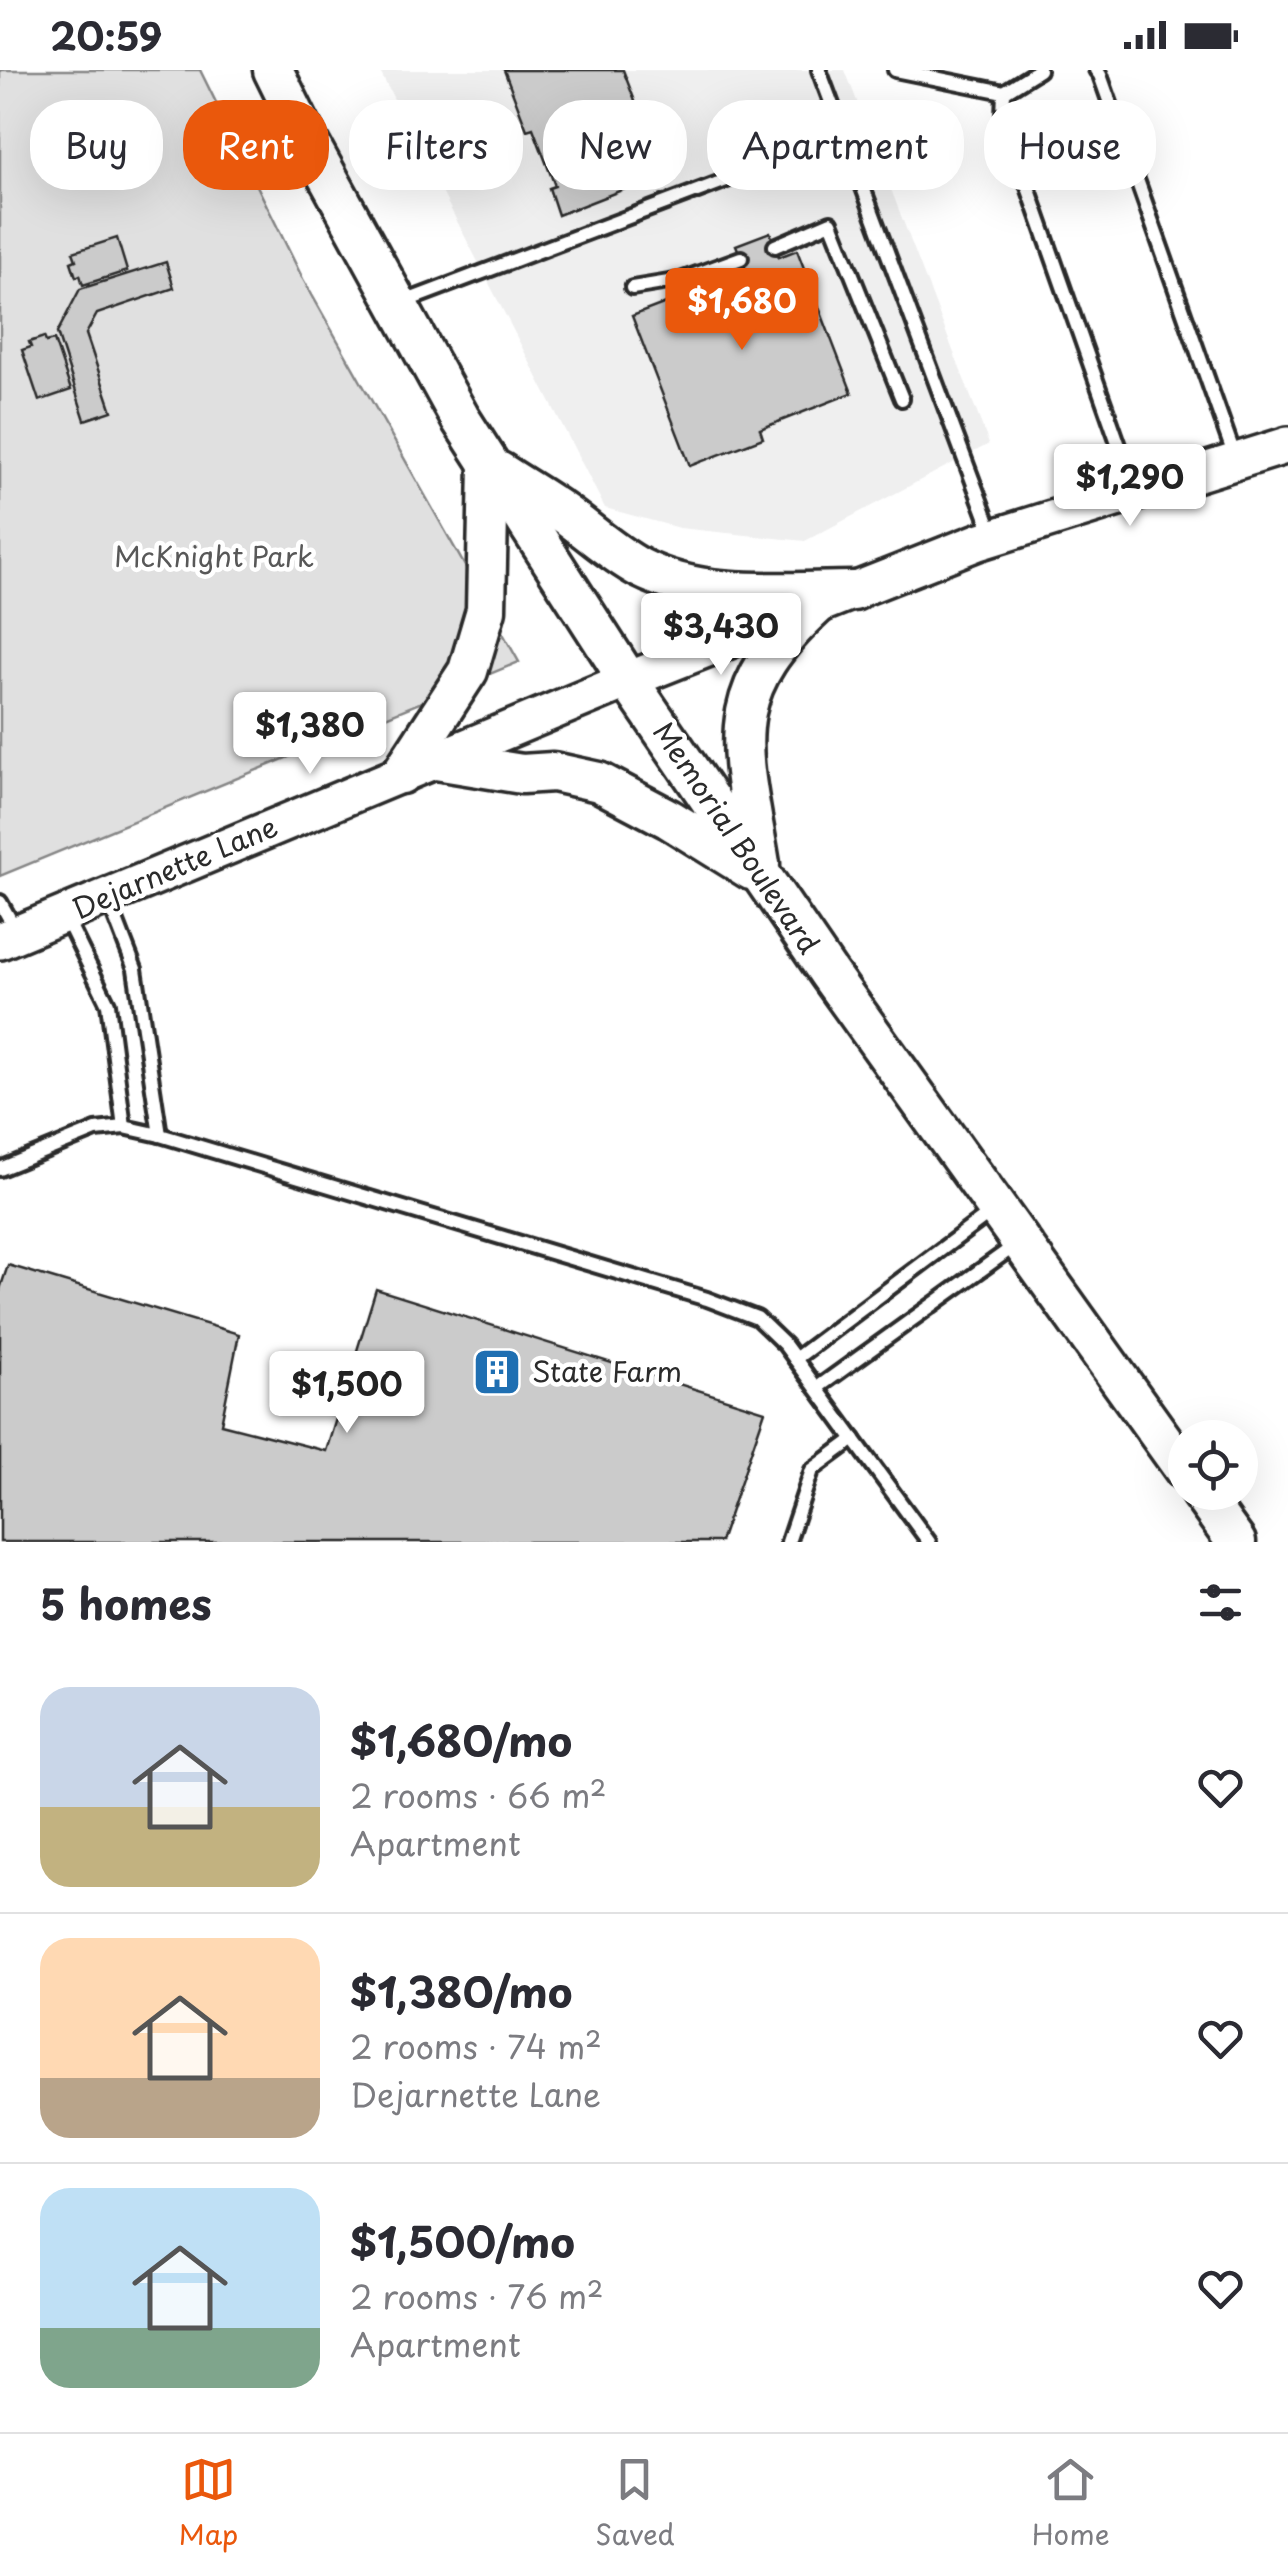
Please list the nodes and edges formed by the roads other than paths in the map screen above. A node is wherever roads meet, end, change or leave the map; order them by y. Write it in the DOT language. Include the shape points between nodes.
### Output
graph roads {
  1 [pos="274,70"];
  2 [pos="818,70"];
  3 [pos="894,70"];
  4 [pos="1039,70"];
  5 [pos="1096,70"];
  6 [pos="1004,92"];
  7 [pos="829,100"];
  8 [pos="707,187"];
  9 [pos="863,190"];
  10 [pos="775,246"];
  11 [pos="741,258"];
  12 [pos="632,288"];
  13 [pos="398,304"];
  14 [pos="902,400"];
  15 [pos="1288,445"];
  16 [pos="1237,462"];
  17 [pos="489,465"];
  18 [pos="1136,494"];
  19 [pos="994,537"];
  20 [pos="854,591"];
  21 [pos="816,606"];
  22 [pos="628,680"];
  23 [pos="418,767"];
  24 [pos="762,876"];
  25 [pos="107,897"];
  26 [pos="0,902"];
  27 [pos="64,914"];
  28 [pos="9,938"];
  29 [pos="124,1127"];
  30 [pos="160,1135"];
  31 [pos="0,1169"];
  32 [pos="996,1208"];
  33 [pos="1020,1242"];
  34 [pos="795,1359"];
  35 [pos="816,1388"];
  36 [pos="854,1439"];
  37 [pos="1168,1448"];
  38 [pos="1213,1510"];
  39 [pos="922,1539"];
  40 [pos="788,1542"];
  41 [pos="1236,1542"];
  1 -- 13 [label="main road, Memorial Boulevard"];
  2 -- 7 [label="lane"];
  3 -- 6 [label="lane"];
  4 -- 6 [label="lane"];
  5 -- 16 [label="lane"];
  6 -- 18 [label="lane" via="1003,116"];
  8 -- 13 [label="lane"];
  9 -- 19 [label="lane"];
  10 -- 14 [label="lane" via="832,222"];
  11 -- 12 [label="lane" via="681,280"];
  13 -- 17 [label="main road, Memorial Boulevard"];
  15 -- 16 [label="street, Dejarnette Lane"];
  16 -- 18 [label="street, Dejarnette Lane"];
  17 -- 20 [label="main road" via="643,570 694,587"];
  17 -- 22 [label="main road, Memorial Boulevard"];
  17 -- 23 [label="main road" via="486,610 468,671"];
  18 -- 19 [label="street, Dejarnette Lane"];
  19 -- 20 [label="street, Dejarnette Lane"];
  20 -- 21 [label="street, Dejarnette Lane"];
  21 -- 22 [label="street, Dejarnette Lane"];
  21 -- 24 [label="main road" via="767,660 744,714 741,746"];
  22 -- 23 [label="street, Dejarnette Lane"];
  22 -- 24 [label="main road, Memorial Boulevard"];
  23 -- 24 [label="main road" via="553,772 599,782"];
  23 -- 25 [label="street, Dejarnette Lane"];
  24 -- 32 [label="main road, Memorial Boulevard"];
  25 -- 27 [label="street, Dejarnette Lane"];
  25 -- 30 [label="lane" via="135,969"];
  26 -- 28 [label="lane"];
  27 -- 28 [label="street, Dejarnette Lane"];
  27 -- 29 [label="lane" via="108,1004"];
  29 -- 30 [label="lane"];
  29 -- 31 [label="lane" via="96,1130"];
  30 -- 34 [label="lane" via="707,1299 757,1318"];
  32 -- 33 [label="main road, Memorial Boulevard"];
  32 -- 34 [label="lane"];
  33 -- 35 [label="lane"];
  33 -- 37 [label="main road, Memorial Boulevard"];
  34 -- 35 [label="lane"];
  35 -- 36 [label="lane"];
  36 -- 39 [label="lane"];
  36 -- 40 [label="lane" via="812,1470"];
  38 -- 41 [label="main road"];
}
